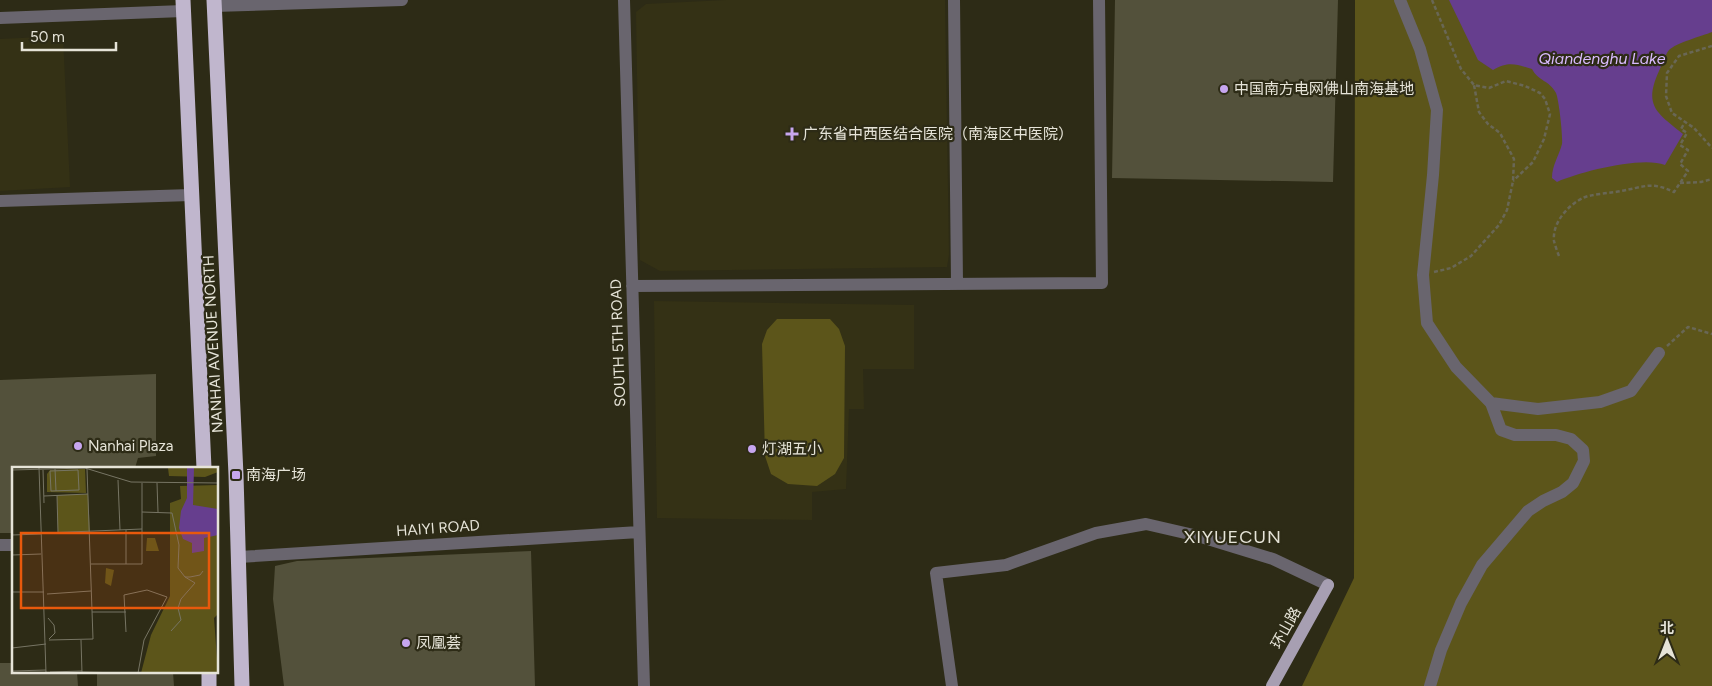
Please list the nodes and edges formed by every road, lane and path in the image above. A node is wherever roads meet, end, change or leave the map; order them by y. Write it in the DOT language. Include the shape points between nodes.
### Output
graph roads {
  1 [pos="402,0"];
  2 [pos="624,0"];
  3 [pos="954,0"];
  4 [pos="1099,0"];
  5 [pos="1400,0"];
  6 [pos="1432,0"];
  7 [pos="337,1"];
  8 [pos="214,3"];
  9 [pos="183,6"];
  10 [pos="0,18"];
  11 [pos="1712,46"];
  12 [pos="1474,85"];
  13 [pos="1685,122"];
  14 [pos="1712,148"];
  15 [pos="1712,179"];
  16 [pos="1513,181"];
  17 [pos="1680,183"];
  18 [pos="191,195"];
  19 [pos="0,202"];
  20 [pos="1559,256"];
  21 [pos="1423,275"];
  22 [pos="957,283"];
  23 [pos="632,286"];
  24 [pos="1712,334"];
  25 [pos="1659,353"];
  26 [pos="1491,403"];
  27 [pos="204,467"];
  28 [pos="640,532"];
  29 [pos="239,557"];
  30 [pos="1328,585"];
  31 [pos="242,686"];
  32 [pos="644,686"];
  33 [pos="952,686"];
  34 [pos="1272,686"];
  35 [pos="1430,686"];
  1 -- 7 [label="street"];
  2 -- 23 [label="street, SOUTH 5TH ROAD"];
  3 -- 22 [label="street"];
  4 -- 22 [label="street" via="1102,283"];
  5 -- 21 [label="street" via="1420,49 1437,110"];
  6 -- 12 [label="path" via="1461,69"];
  7 -- 8 [label="street"];
  8 -- 29 [label="highway, NANHAI AVENUE NORTH"];
  9 -- 10 [label="street"];
  9 -- 18 [label="highway, NANHAI AVENUE NORTH"];
  11 -- 13 [label="path" via="1679,56 1667,73 1666,96 1672,112"];
  12 -- 16 [label="path" via="1478,112 1500,132 1514,159"];
  12 -- 16 [label="path" via="1488,88 1506,81 1532,89 1545,99 1550,114 1544,139 1533,162"];
  13 -- 14 [label="path"];
  13 -- 17 [label="path" via="1681,129 1687,133 1680,145 1688,150 1680,164 1688,171"];
  15 -- 17 [label="path"];
  16 -- 21 [label="path" via="1507,210 1499,226 1471,256 1450,268"];
  17 -- 20 [label="path" via="1674,192 1648,185 1584,197 1558,220 1554,240"];
  18 -- 19 [label="street"];
  18 -- 27 [label="highway, NANHAI AVENUE NORTH"];
  21 -- 26 [label="street" via="1427,323 1456,367"];
  22 -- 23 [label="street"];
  23 -- 28 [label="street, SOUTH 5TH ROAD"];
  24 -- 25 [label="path" via="1688,327"];
  25 -- 26 [label="street" via="1631,391 1600,402 1538,409"];
  26 -- 35 [label="street" via="1501,430 1515,435 1556,434 1571,439 1583,450 1584,461 1573,483 1528,511 1482,565 1461,602"];
  28 -- 29 [label="street, HAIYI ROAD"];
  28 -- 32 [label="street, SOUTH 5TH ROAD"];
  29 -- 31 [label="highway, NANHAI AVENUE NORTH"];
  30 -- 33 [label="street" via="1272,559 1146,524 1096,533 1006,565 936,573"];
  30 -- 34 [label="main road, 环山路"];
}
